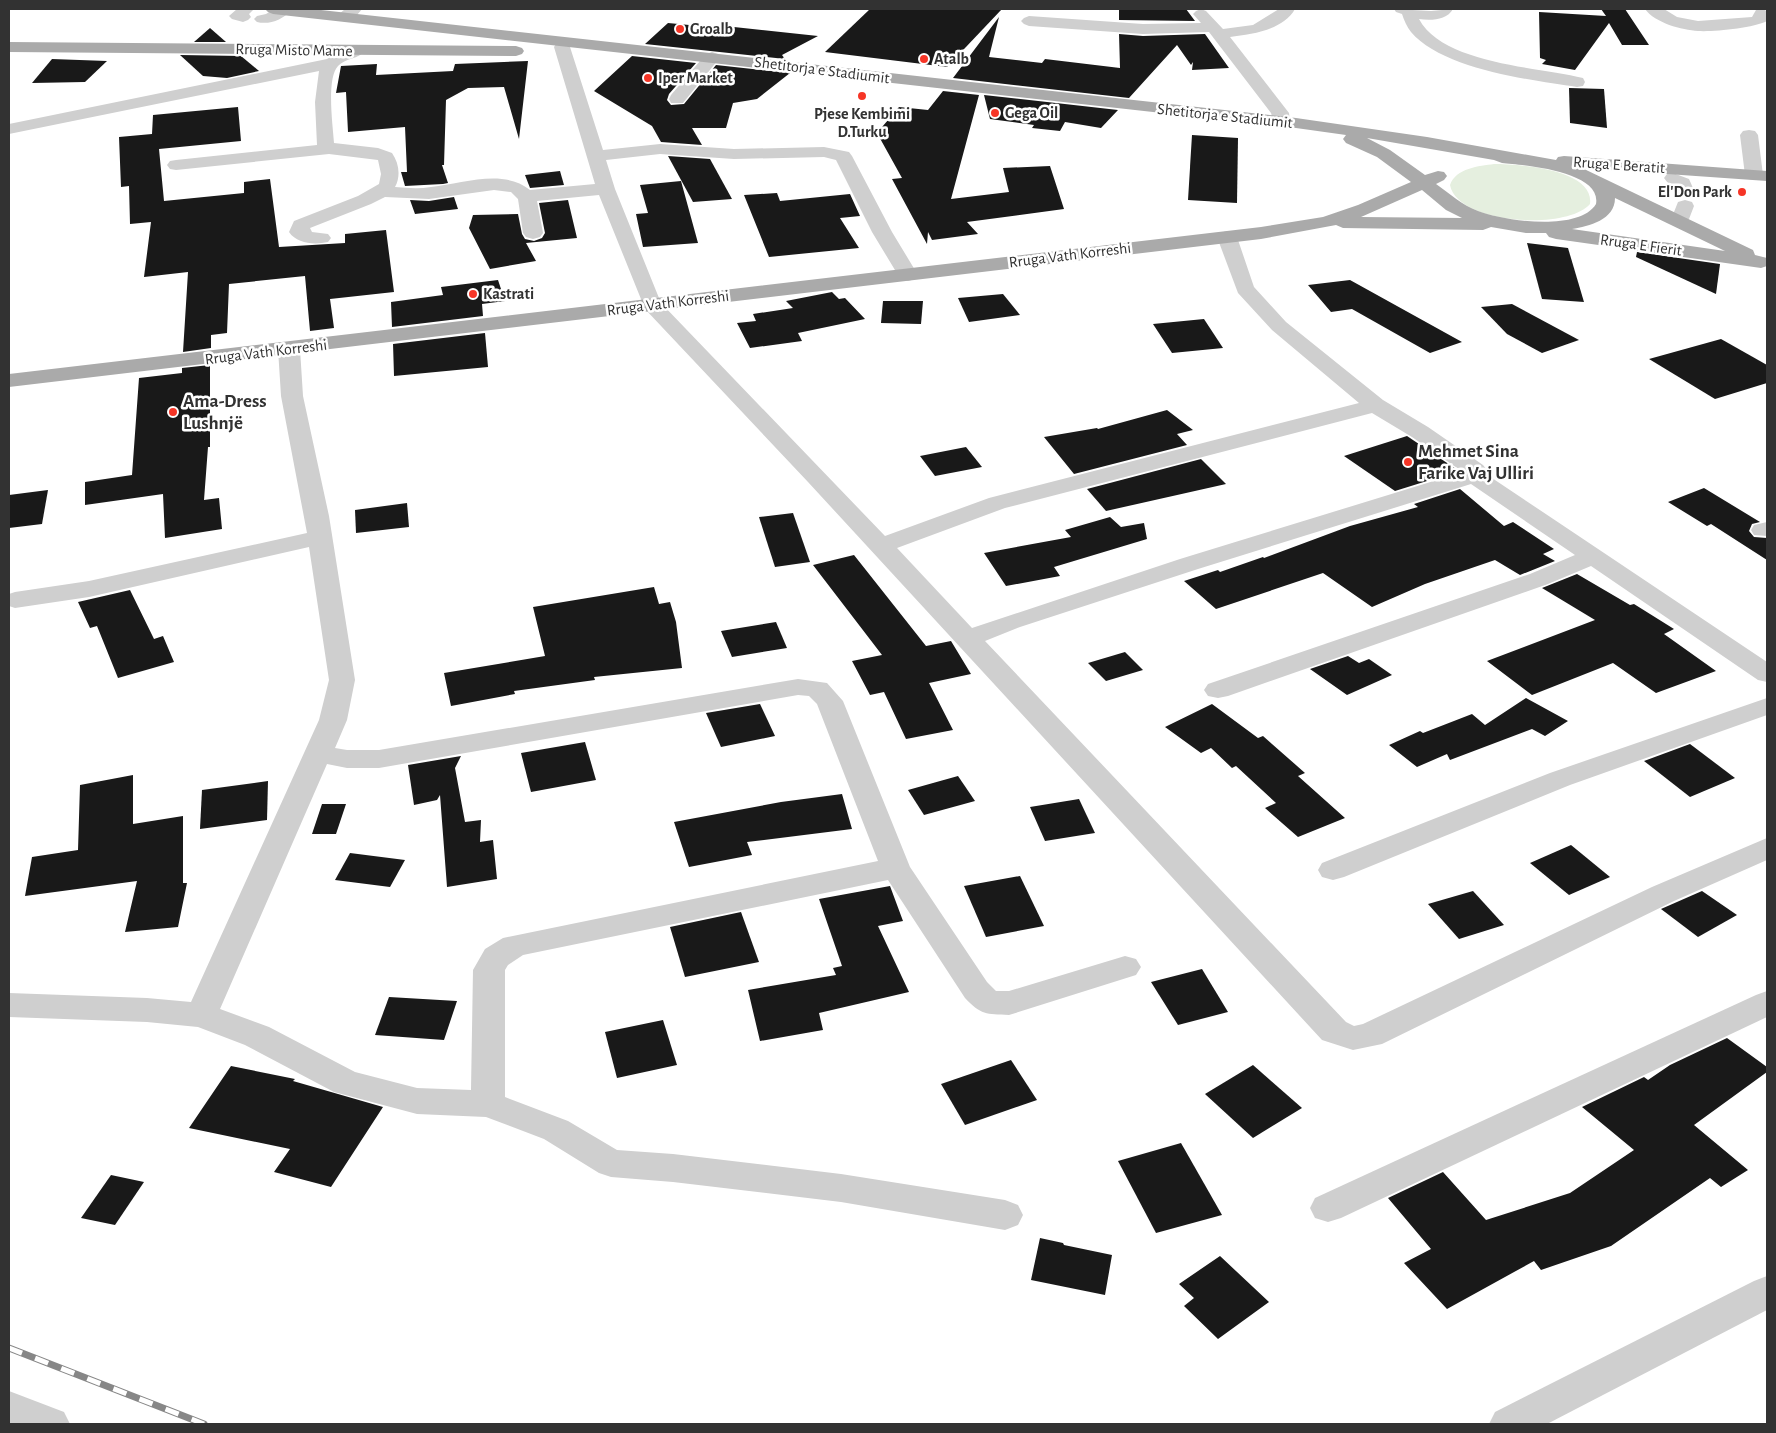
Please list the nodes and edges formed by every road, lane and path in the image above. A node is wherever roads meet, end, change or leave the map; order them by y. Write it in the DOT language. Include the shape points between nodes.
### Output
graph roads {
  1 [pos="1196,9"];
  2 [pos="1285,9"];
  3 [pos="1446,9"];
  4 [pos="1653,9"];
  5 [pos="1404,10"];
  6 [pos="273,13"];
  7 [pos="350,13"];
  8 [pos="1761,13"];
  9 [pos="1029,21"];
  10 [pos="1217,31"];
  11 [pos="570,45"];
  12 [pos="9,47"];
  13 [pos="357,51"];
  14 [pos="712,57"];
  15 [pos="332,63"];
  16 [pos="1577,82"];
  17 [pos="677,99"];
  18 [pos="1281,122"];
  19 [pos="1312,126"];
  20 [pos="9,129"];
  21 [pos="1749,135"];
  22 [pos="329,149"];
  23 [pos="595,156"];
  24 [pos="1391,158"];
  25 [pos="1519,159"];
  26 [pos="1538,161"];
  27 [pos="176,165"];
  28 [pos="1701,171"];
  29 [pos="1443,172"];
  30 [pos="1761,176"];
  31 [pos="1593,182"];
  32 [pos="606,190"];
  33 [pos="382,191"];
  34 [pos="527,196"];
  35 [pos="1625,196"];
  36 [pos="1676,197"];
  37 [pos="1390,198"];
  38 [pos="1604,206"];
  39 [pos="1326,222"];
  40 [pos="1513,225"];
  41 [pos="533,233"];
  42 [pos="1227,237"];
  43 [pos="321,238"];
  44 [pos="1764,264"];
  45 [pos="908,275"];
  46 [pos="652,305"];
  47 [pos="289,349"];
  48 [pos="9,381"];
  49 [pos="1374,405"];
  50 [pos="1474,476"];
  51 [pos="320,537"];
  52 [pos="880,546"];
  53 [pos="1594,556"];
  54 [pos="15,600"];
  55 [pos="967,639"];
  56 [pos="1767,674"];
  57 [pos="1218,690"];
  58 [pos="1767,706"];
  59 [pos="318,754"];
  60 [pos="1767,848"];
  61 [pos="896,868"];
  62 [pos="1333,870"];
  63 [pos="1125,967"];
  64 [pos="1767,1003"];
  65 [pos="9,1005"];
  66 [pos="201,1015"];
  67 [pos="488,1104"];
  68 [pos="1328,1208"];
  69 [pos="1005,1215"];
  70 [pos="1767,1292"];
  71 [pos="9,1408"];
  72 [pos="50,1424"];
  73 [pos="1509,1424"];
  1 -- 10 [label="street"];
  2 -- 10 [label="street" via="1257,29"];
  3 -- 5 [label="street" via="1432,14"];
  4 -- 8 [label="street" via="1672,20 1698,26 1755,21 1762,18"];
  5 -- 16 [label="street" via="1419,33 1442,48 1479,64"];
  6 -- 7 [label="main road, Shetitorja e Stadiumit"];
  7 -- 11 [label="main road, Shetitorja e Stadiumit"];
  9 -- 10 [label="street"];
  10 -- 18 [label="street" via="1280,113"];
  11 -- 13 [label="main road, Rruga Misto Mame" via="515,51"];
  11 -- 14 [label="main road, Shetitorja e Stadiumit"];
  11 -- 23 [label="street"];
  12 -- 13 [label="main road, Rruga Misto Mame"];
  13 -- 15 [label="street"];
  14 -- 17 [label="street"];
  14 -- 18 [label="main road, Shetitorja e Stadiumit"];
  15 -- 20 [label="street"];
  15 -- 22 [label="street" via="324,85 325,144"];
  18 -- 19 [label="main road, Shetitorja e Stadiumit"];
  19 -- 24 [label="main road, Shetitorja e Stadiumit" via="1355,140"];
  19 -- 25 [label="main road, Shetitorja e Stadiumit"];
  21 -- 30 [label="street"];
  22 -- 27 [label="street"];
  22 -- 33 [label="street" via="378,153 386,157 391,176"];
  23 -- 32 [label="street"];
  23 -- 45 [label="street" via="660,149 734,154 824,152 843,156"];
  24 -- 29 [label="main road, Shetitorja e Stadiumit"];
  24 -- 37 [label="main road" via="1404,177 1401,187"];
  25 -- 26 [label="main road"];
  25 -- 29 [label="main road, Rruga Vath Korreshi" via="1488,158"];
  26 -- 28 [label="main road, Rruga E Beratit"];
  26 -- 31 [label="main road, Rruga E Fierit" via="1569,170"];
  28 -- 30 [label="main road, Rruga E Beratit"];
  28 -- 36 [label="main road, Rruga E Beratit"];
  29 -- 37 [label="main road, Rruga Vath Korreshi"];
  29 -- 40 [label="main road" via="1436,189 1457,209"];
  31 -- 35 [label="main road, Rruga E Fierit"];
  31 -- 38 [label="main road" via="1605,195"];
  32 -- 34 [label="street"];
  32 -- 46 [label="street"];
  33 -- 34 [label="street" via="428,193 508,184 518,187"];
  33 -- 43 [label="street" via="370,199 312,218 301,225 299,232"];
  34 -- 41 [label="street"];
  35 -- 36 [label="main road, Rruga E Fierit"];
  35 -- 36 [label="main road, Rruga E Beratit"];
  35 -- 38 [label="main road, Rruga E Beratit"];
  36 -- 44 [label="main road, Rruga E Fierit"];
  37 -- 39 [label="main road, Rruga Vath Korreshi"];
  38 -- 40 [label="main road, Rruga E Beratit" via="1594,216 1576,223"];
  39 -- 40 [label="main road, Rruga Vath Korreshi"];
  39 -- 42 [label="main road, Rruga Vath Korreshi"];
  40 -- 44 [label="main road, Rruga E Fierit"];
  42 -- 45 [label="main road, Rruga Vath Korreshi"];
  42 -- 49 [label="street" via="1245,289 1279,326"];
  45 -- 46 [label="main road, Rruga Vath Korreshi"];
  46 -- 47 [label="main road, Rruga Vath Korreshi"];
  46 -- 52 [label="street"];
  47 -- 48 [label="main road, Rruga Vath Korreshi"];
  47 -- 51 [label="street" via="292,396"];
  49 -- 50 [label="street" via="1475,470"];
  49 -- 52 [label="street" via="997,503"];
  50 -- 53 [label="street"];
  50 -- 55 [label="street" via="1179,567"];
  51 -- 54 [label="street" via="89,588"];
  51 -- 59 [label="street" via="342,680 334,720"];
  52 -- 55 [label="street"];
  53 -- 56 [label="street"];
  53 -- 57 [label="street" via="1539,579"];
  55 -- 60 [label="street" via="1334,1032 1353,1038 1370,1035 1663,894"];
  58 -- 62 [label="street" via="1560,779"];
  59 -- 61 [label="street" via="347,759 378,759 798,687 816,689 829,701"];
  59 -- 66 [label="street"];
  61 -- 63 [label="street" via="976,990 988,1002 1009,1003"];
  61 -- 67 [label="street" via="514,946 496,957 489,970"];
  64 -- 68 [label="street"];
  65 -- 66 [label="street"];
  66 -- 67 [label="street" via="257,1036 346,1083 417,1101"];
  67 -- 69 [label="street" via="556,1130 611,1164 674,1168 841,1188"];
  70 -- 73 [label="street"];
  71 -- 72 [label="street"];
}
